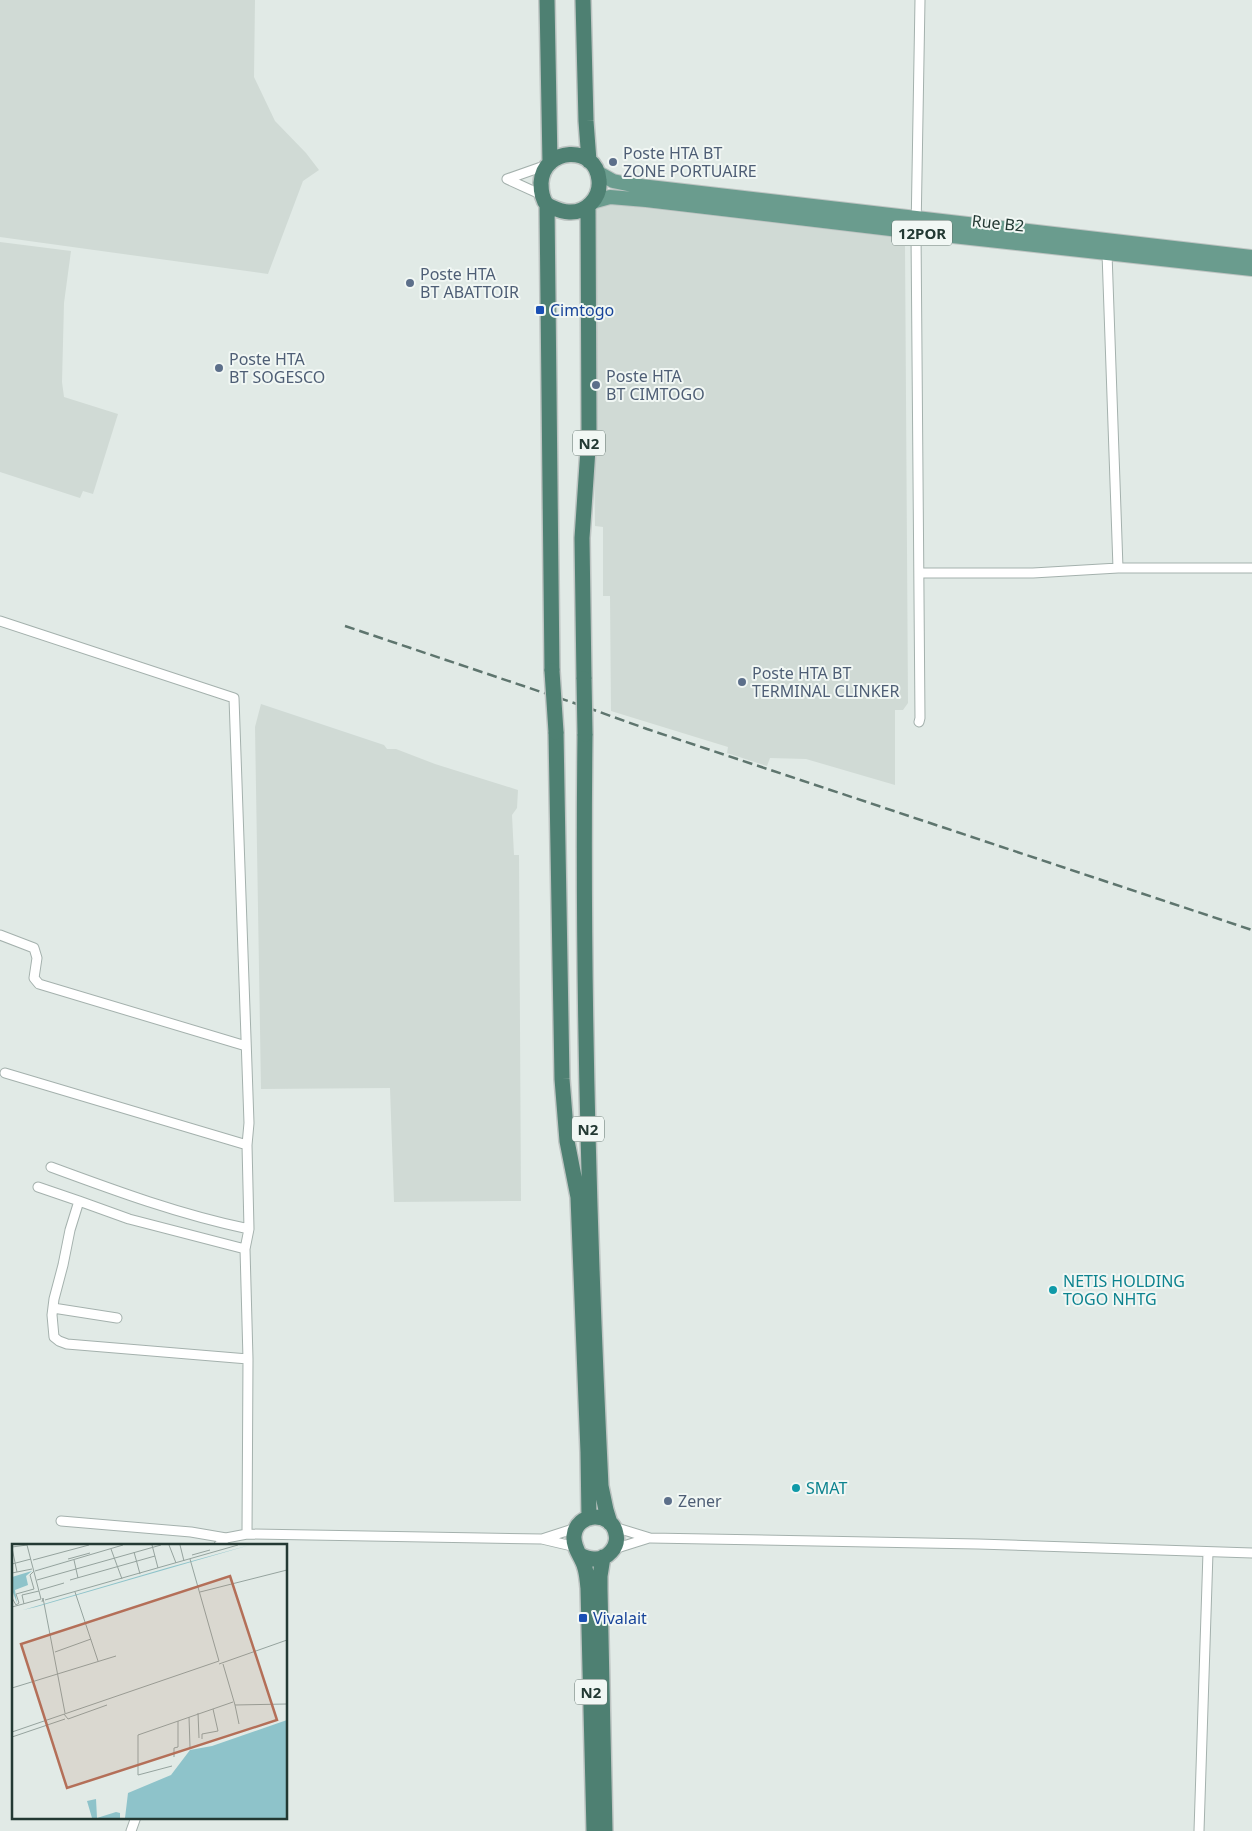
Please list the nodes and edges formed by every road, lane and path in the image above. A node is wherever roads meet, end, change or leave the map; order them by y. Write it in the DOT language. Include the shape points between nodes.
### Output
graph roads {
  1 [pos="547,0"];
  2 [pos="583,0"];
  3 [pos="920,0"];
  4 [pos="548,164"];
  5 [pos="593,166"];
  6 [pos="544,200"];
  7 [pos="590,204"];
  8 [pos="916,217"];
  9 [pos="916,232"];
  10 [pos="1106,253"];
  11 [pos="1252,257"];
  12 [pos="1252,269"];
  13 [pos="1118,568"];
  14 [pos="1252,568"];
  15 [pos="920,572"];
  16 [pos="0,621"];
  17 [pos="919,722"];
  18 [pos="0,935"];
  19 [pos="246,1046"];
  20 [pos="5,1073"];
  21 [pos="247,1145"];
  22 [pos="51,1167"];
  23 [pos="38,1187"];
  24 [pos="79,1201"];
  25 [pos="249,1229"];
  26 [pos="245,1249"];
  27 [pos="53,1308"];
  28 [pos="117,1318"];
  29 [pos="248,1359"];
  30 [pos="589,1518"];
  31 [pos="60,1521"];
  32 [pos="612,1525"];
  33 [pos="576,1528"];
  34 [pos="247,1534"];
  35 [pos="226,1538"];
  36 [pos="650,1538"];
  37 [pos="542,1539"];
  38 [pos="220,1544"];
  39 [pos="578,1551"];
  40 [pos="1208,1552"];
  41 [pos="609,1553"];
  42 [pos="1252,1553"];
  43 [pos="136,1818"];
  44 [pos="132,1831"];
  45 [pos="594,1831"];
  46 [pos="605,1831"];
  47 [pos="1199,1831"];
  1 -- 4 [label="highway, N2"];
  2 -- 5 [label="highway, N2" via="586,121"];
  3 -- 8 [label="street"];
  4 -- 5 [label="highway" via="570,154 579,155"];
  4 -- 6 [label="highway, N2" via="541,182"];
  4 -- 6 [label="street" via="507,179"];
  5 -- 7 [label="highway, N2" via="599,189"];
  5 -- 8 [label="main road, Rue B2 / 12POR" via="613,181 624,184"];
  6 -- 7 [label="highway" via="566,212 575,212"];
  6 -- 30 [label="highway, N2, bridge" via="562,1089 566,1141 578,1197"];
  7 -- 9 [label="main road, Rue B2 / 12POR" via="610,197 646,200"];
  7 -- 32 [label="highway, N2, bridge" via="589,434 582,538 588,1145 602,1486"];
  8 -- 9 [label="street"];
  8 -- 11 [label="main road, Rue B2 / 12POR"];
  9 -- 10 [label="main road, Rue B2 / 12POR"];
  9 -- 15 [label="street"];
  10 -- 12 [label="main road, Rue B2 / 12POR"];
  10 -- 13 [label="street"];
  13 -- 14 [label="street"];
  13 -- 15 [label="street" via="1033,573"];
  15 -- 17 [label="street"];
  16 -- 19 [label="street" via="234,698"];
  18 -- 19 [label="street" via="34,948 37,958 34,978 39,984"];
  19 -- 21 [label="street"];
  20 -- 21 [label="street"];
  21 -- 25 [label="street"];
  22 -- 25 [label="street" via="164,1206"];
  23 -- 24 [label="street"];
  24 -- 26 [label="street" via="130,1219"];
  24 -- 27 [label="street"];
  25 -- 26 [label="street"];
  26 -- 29 [label="street"];
  27 -- 28 [label="street"];
  27 -- 29 [label="street" via="54,1337 67,1344"];
  29 -- 34 [label="street"];
  30 -- 32 [label="highway" via="600,1517"];
  30 -- 33 [label="highway"];
  31 -- 35 [label="street"];
  32 -- 36 [label="street"];
  32 -- 41 [label="highway" via="617,1538"];
  33 -- 37 [label="street"];
  33 -- 39 [label="highway" via="574,1538"];
  34 -- 35 [label="street"];
  34 -- 37 [label="street"];
  35 -- 38 [label="street"];
  36 -- 40 [label="street"];
  36 -- 41 [label="street"];
  37 -- 39 [label="street"];
  39 -- 41 [label="highway" via="592,1559"];
  39 -- 45 [label="highway, N2" via="587,1574 588,1588"];
  40 -- 42 [label="street"];
  40 -- 47 [label="street"];
  41 -- 46 [label="highway, N2" via="600,1576"];
  43 -- 44 [label="street"];
}
